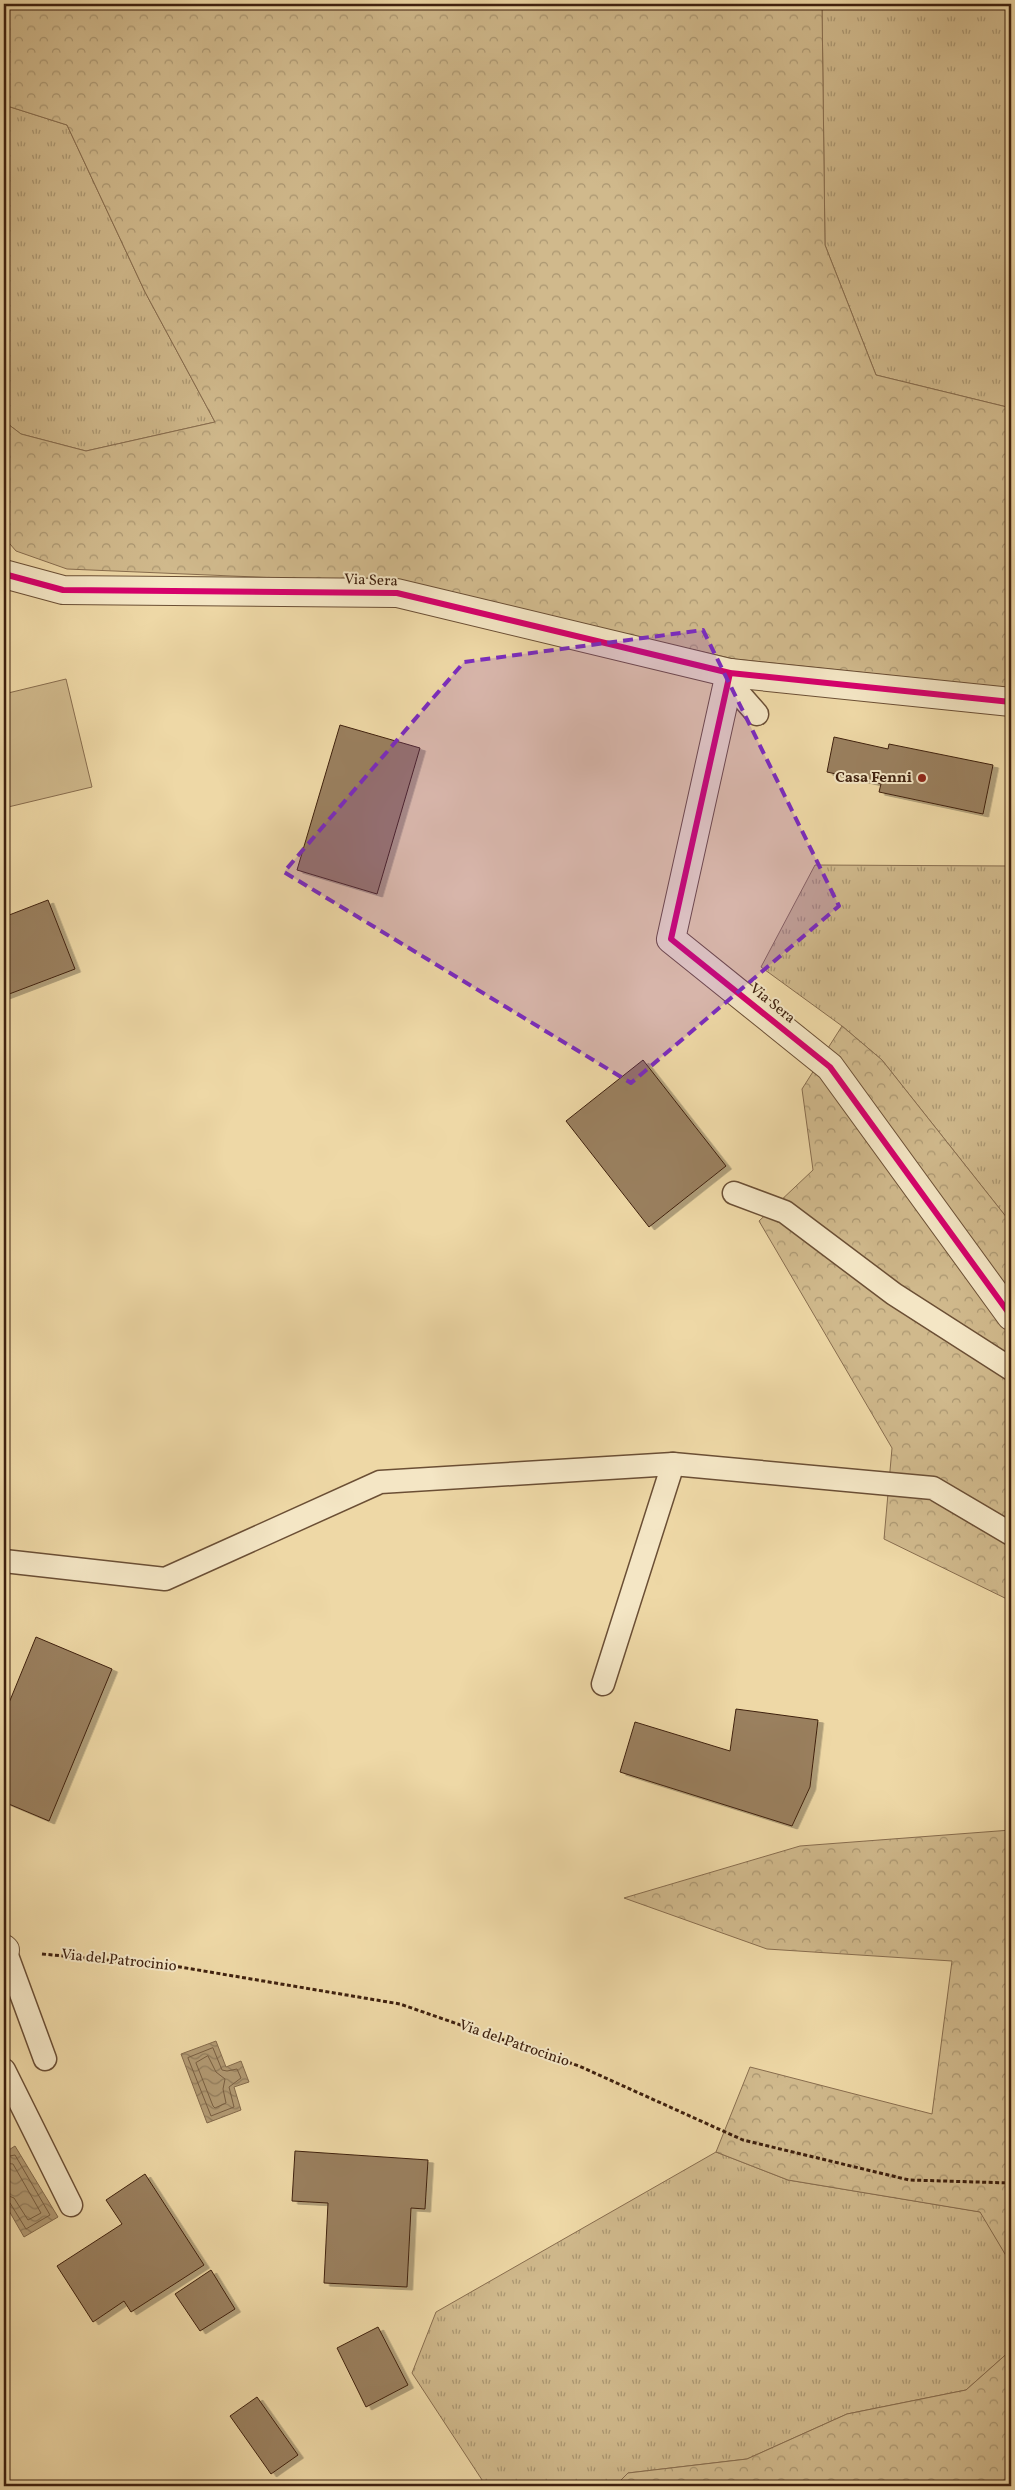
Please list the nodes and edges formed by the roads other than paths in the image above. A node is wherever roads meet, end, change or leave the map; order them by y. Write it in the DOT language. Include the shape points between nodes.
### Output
graph roads {
  1 [pos="4,574"];
  2 [pos="729,677"];
  3 [pos="1011,702"];
  4 [pos="757,714"];
  5 [pos="734,1193"];
  6 [pos="1011,1316"];
  7 [pos="1011,1370"];
  8 [pos="673,1464"];
  9 [pos="1011,1534"];
  10 [pos="4,1561"];
  11 [pos="603,1684"];
  12 [pos="5,1950"];
  13 [pos="45,2058"];
  14 [pos="4,2070"];
  15 [pos="72,2205"];
  1 -- 2 [label="street, Via Sera" via="63,590 397,593"];
  2 -- 3 [label="street, Via Sera"];
  2 -- 4 [label="lane"];
  2 -- 6 [label="street, Via Sera" via="671,939 830,1067"];
  5 -- 7 [label="lane" via="785,1212 894,1294"];
  8 -- 9 [label="lane" via="932,1488"];
  8 -- 10 [label="lane" via="380,1482 164,1579"];
  8 -- 11 [label="lane"];
  12 -- 13 [label="lane"];
  14 -- 15 [label="lane"];
}
